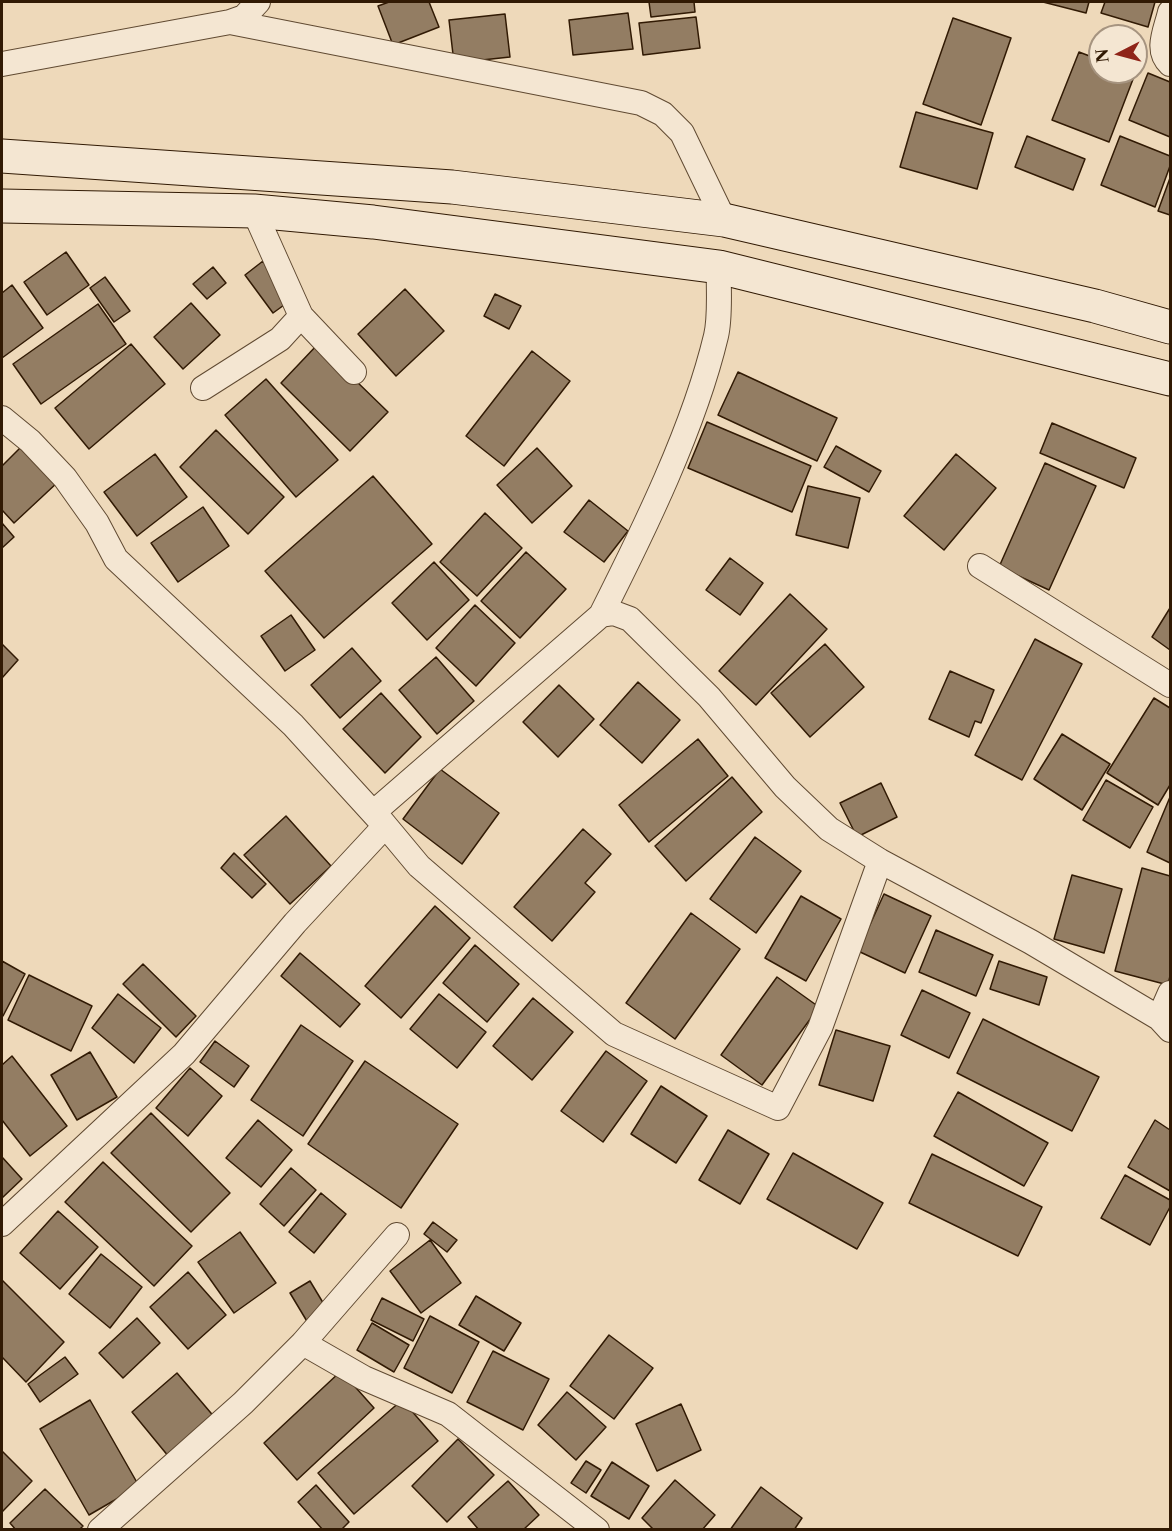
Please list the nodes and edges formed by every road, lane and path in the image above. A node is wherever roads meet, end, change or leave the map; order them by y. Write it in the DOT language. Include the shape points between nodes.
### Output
graph roads {
  1 [pos="258,2"];
  2 [pos="1170,12"];
  3 [pos="230,22"];
  4 [pos="2,64"];
  5 [pos="1170,64"];
  6 [pos="2,156"];
  7 [pos="2,206"];
  8 [pos="254,212"];
  9 [pos="724,220"];
  10 [pos="719,267"];
  11 [pos="301,316"];
  12 [pos="1170,327"];
  13 [pos="354,372"];
  14 [pos="1170,379"];
  15 [pos="203,388"];
  16 [pos="2,418"];
  17 [pos="980,566"];
  18 [pos="601,615"];
  19 [pos="1170,685"];
  20 [pos="374,812"];
  21 [pos="880,861"];
  22 [pos="1170,993"];
  23 [pos="1165,1024"];
  24 [pos="2,1224"];
  25 [pos="397,1235"];
  26 [pos="303,1343"];
  27 [pos="100,1530"];
  28 [pos="597,1530"];
  1 -- 3 [label="street" via="244,17"];
  2 -- 5 [label="street" via="1161,46 1163,57"];
  3 -- 4 [label="street"];
  3 -- 9 [label="street" via="641,103 663,114 682,133"];
  6 -- 9 [label="main road" via="452,187"];
  7 -- 8 [label="main road"];
  8 -- 10 [label="main road" via="373,222"];
  8 -- 11 [label="street"];
  9 -- 12 [label="main road"];
  10 -- 14 [label="main road"];
  10 -- 18 [label="street" via="717,334 691,415 639,541"];
  11 -- 13 [label="street"];
  11 -- 15 [label="street" via="280,339"];
  16 -- 20 [label="street" via="65,478 116,560 293,726"];
  17 -- 19 [label="street"];
  18 -- 20 [label="street"];
  18 -- 21 [label="street" via="614,613 630,619 709,697 785,787 829,829"];
  20 -- 21 [label="street" via="419,866 614,1034 778,1108 820,1028"];
  20 -- 24 [label="street" via="385,826 295,923 202,1034"];
  21 -- 23 [label="street" via="1030,942"];
  22 -- 23 [label="street"];
  25 -- 26 [label="street"];
  26 -- 27 [label="street" via="243,1403"];
  26 -- 28 [label="street" via="364,1378 448,1414"];
}
